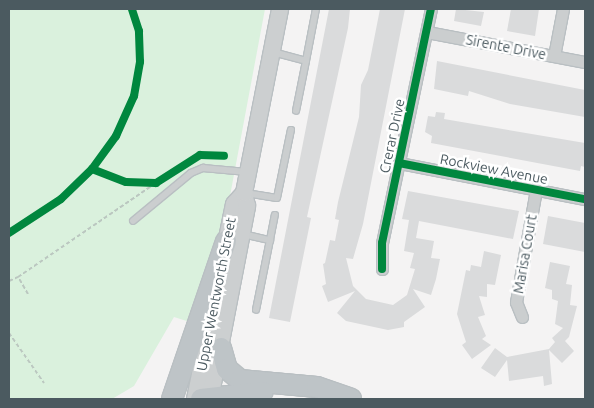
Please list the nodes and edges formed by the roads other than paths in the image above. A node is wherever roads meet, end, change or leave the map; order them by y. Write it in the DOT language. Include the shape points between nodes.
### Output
graph roads {
  1 [pos="280,9"];
  2 [pos="316,9"];
  3 [pos="431,9"];
  4 [pos="563,9"];
  5 [pos="427,32"];
  6 [pos="271,52"];
  7 [pos="554,56"];
  8 [pos="306,61"];
  9 [pos="585,62"];
  10 [pos="296,110"];
  11 [pos="291,130"];
  12 [pos="399,163"];
  13 [pos="248,172"];
  14 [pos="536,190"];
  15 [pos="244,193"];
  16 [pos="585,199"];
  17 [pos="275,214"];
  18 [pos="133,221"];
  19 [pos="234,237"];
  20 [pos="270,240"];
  21 [pos="382,269"];
  22 [pos="256,310"];
  23 [pos="522,317"];
  24 [pos="221,348"];
  25 [pos="172,399"];
  26 [pos="204,399"];
  27 [pos="329,399"];
  28 [pos="351,399"];
  1 -- 6 [label="main road, Upper Wentworth Street"];
  2 -- 8 [label="lane"];
  3 -- 5 [label="street, Crerar Drive"];
  4 -- 7 [label="street"];
  5 -- 7 [label="street, Sirente Drive"];
  5 -- 12 [label="street, Crerar Drive"];
  6 -- 8 [label="lane"];
  6 -- 13 [label="main road, Upper Wentworth Street"];
  7 -- 9 [label="street, Sirente Drive"];
  8 -- 10 [label="lane"];
  11 -- 15 [label="lane" via="277,198"];
  12 -- 14 [label="street, Rockview Avenue"];
  12 -- 21 [label="street, Crerar Drive" via="382,243"];
  13 -- 15 [label="main road, Upper Wentworth Street"];
  13 -- 18 [label="lane" via="202,168 191,173"];
  14 -- 16 [label="street, Rockview Avenue"];
  14 -- 23 [label="street, Marisa Court" via="516,302"];
  15 -- 19 [label="main road, Upper Wentworth Street" via="234,204"];
  17 -- 20 [label="lane"];
  19 -- 20 [label="lane"];
  19 -- 24 [label="main road, Upper Wentworth Street"];
  19 -- 25 [label="highway"];
  19 -- 26 [label="main road, Upper Wentworth Street"];
  20 -- 22 [label="lane"];
  24 -- 26 [label="main road, Upper Wentworth Street"];
  24 -- 28 [label="highway" via="227,369 240,380 317,387"];
  26 -- 27 [label="highway" via="276,392"];
}
